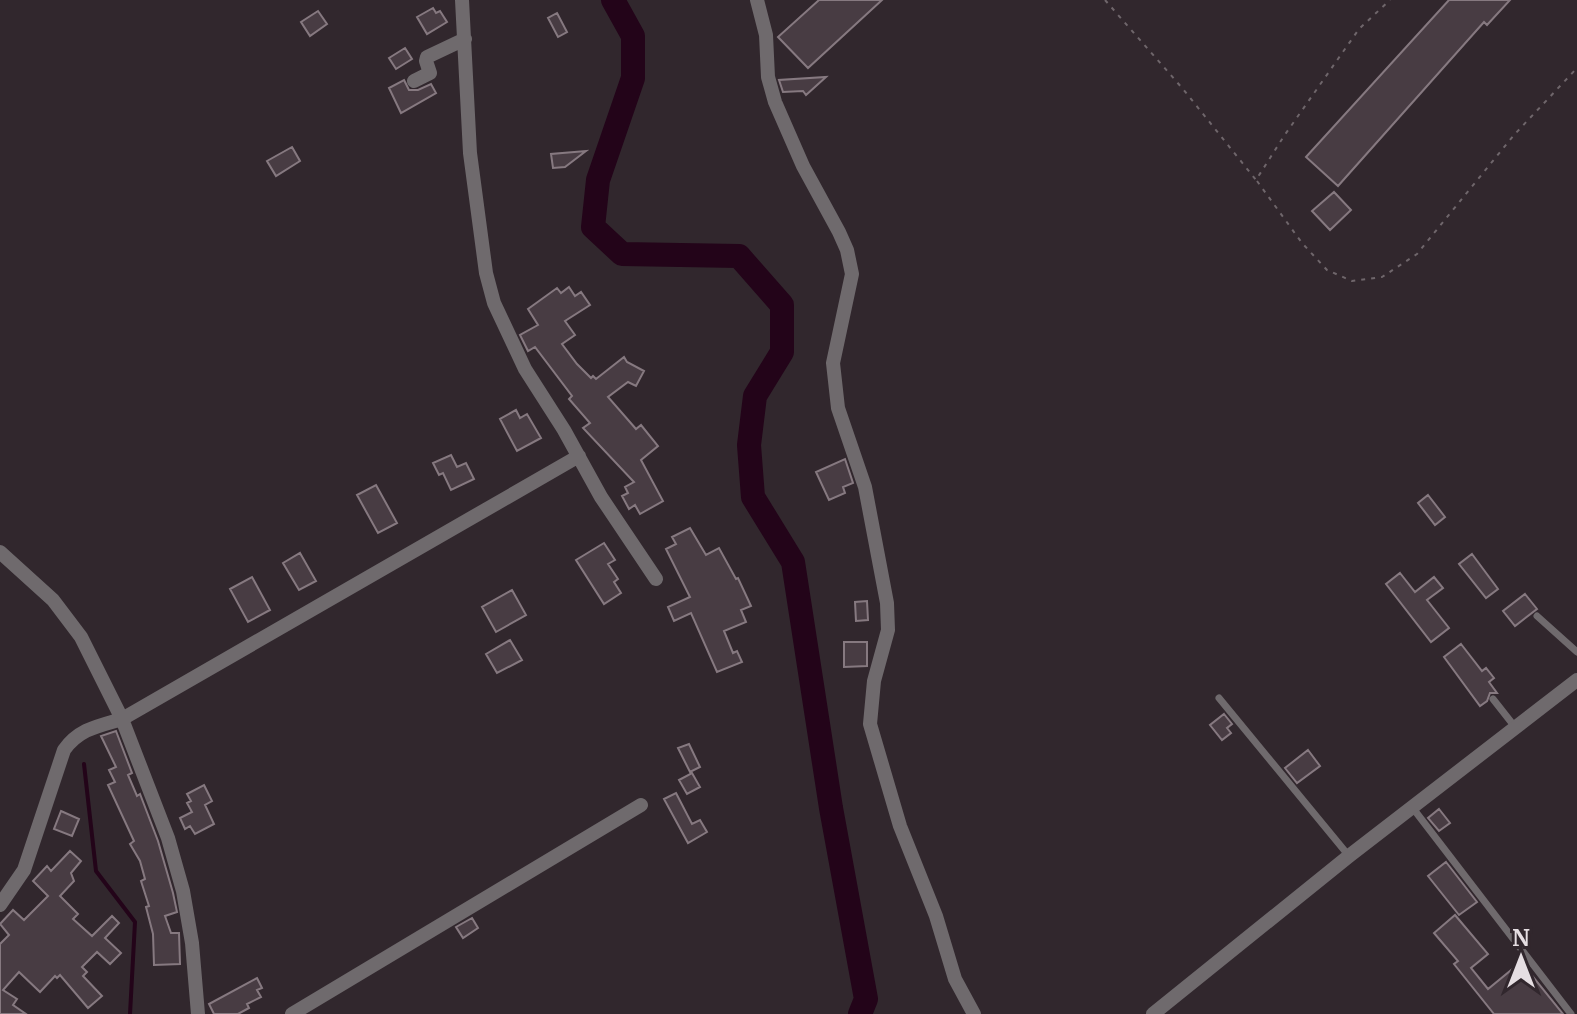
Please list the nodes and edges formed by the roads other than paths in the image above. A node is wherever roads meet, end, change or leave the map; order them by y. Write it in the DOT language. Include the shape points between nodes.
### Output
graph roads {
  1 [pos="462,0"];
  2 [pos="757,0"];
  3 [pos="465,39"];
  4 [pos="414,81"];
  5 [pos="579,456"];
  6 [pos="0,552"];
  7 [pos="656,579"];
  8 [pos="1537,616"];
  9 [pos="1577,652"];
  10 [pos="1577,680"];
  11 [pos="1219,698"];
  12 [pos="1493,699"];
  13 [pos="122,719"];
  14 [pos="1515,727"];
  15 [pos="641,805"];
  16 [pos="1412,807"];
  17 [pos="1349,856"];
  18 [pos="0,905"];
  19 [pos="198,1014"];
  20 [pos="292,1014"];
  21 [pos="974,1014"];
  22 [pos="1153,1014"];
  23 [pos="1571,1014"];
  1 -- 3 [label="street"];
  2 -- 21 [label="street" via="775,102 839,232 852,274 833,363 838,408 865,487 887,603 888,630 874,681 870,724 900,826 955,979"];
  3 -- 4 [label="street" via="427,57 430,73"];
  3 -- 5 [label="street" via="470,153 494,303 525,369"];
  5 -- 7 [label="street"];
  5 -- 13 [label="street"];
  6 -- 13 [label="street" via="53,600 81,637"];
  8 -- 9 [label="lane"];
  10 -- 14 [label="street"];
  11 -- 17 [label="lane"];
  12 -- 14 [label="lane"];
  13 -- 18 [label="street" via="87,729 64,750 24,870"];
  13 -- 19 [label="street" via="183,891"];
  14 -- 16 [label="street"];
  15 -- 20 [label="street"];
  16 -- 17 [label="street"];
  16 -- 23 [label="lane"];
  17 -- 22 [label="street"];
}
